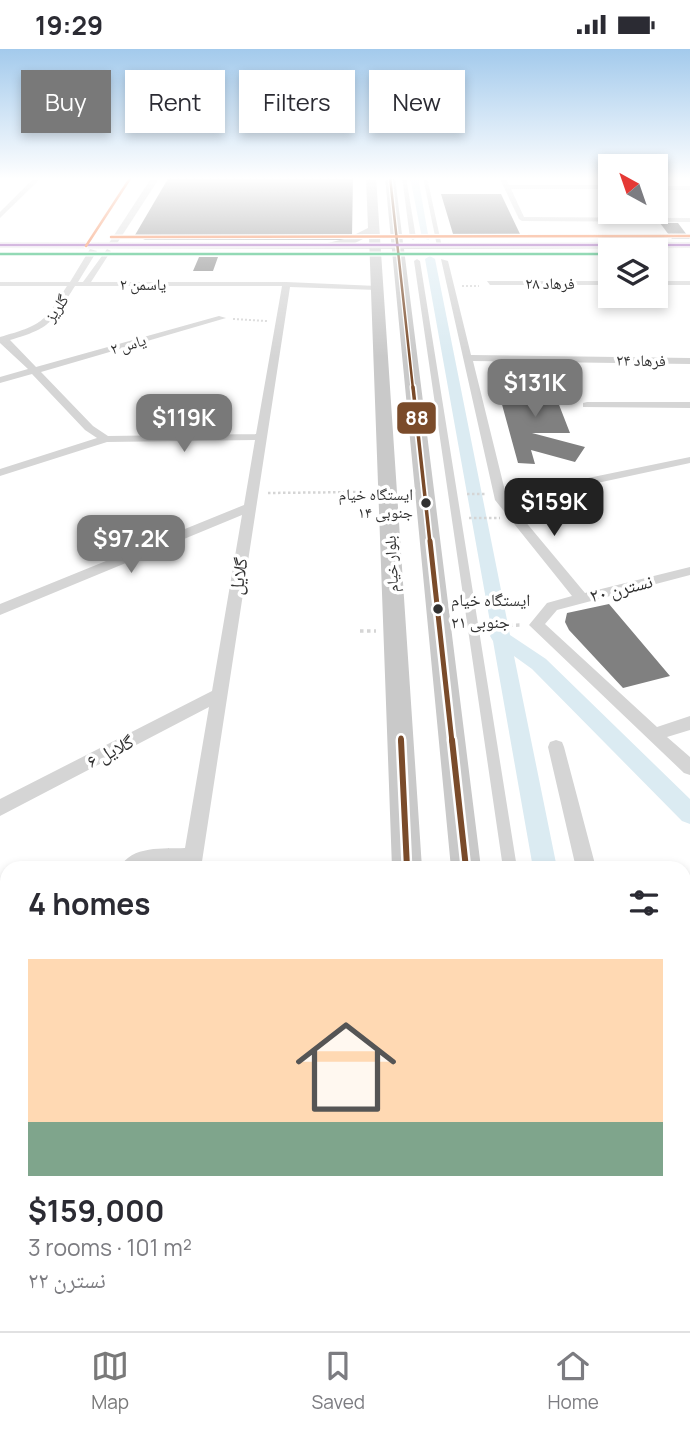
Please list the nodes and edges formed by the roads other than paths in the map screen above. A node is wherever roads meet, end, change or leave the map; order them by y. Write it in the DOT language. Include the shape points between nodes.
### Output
graph roads {
  1 [pos="108,237"];
  2 [pos="110,237"];
  3 [pos="373,237"];
  4 [pos="401,237"];
  5 [pos="402,237"];
  6 [pos="438,237"];
  7 [pos="373,242"];
  8 [pos="0,245"];
  9 [pos="326,245"];
  10 [pos="402,245"];
  11 [pos="690,245"];
  12 [pos="440,246"];
  13 [pos="102,248"];
  14 [pos="0,251"];
  15 [pos="598,251"];
  16 [pos="668,251"];
  17 [pos="690,251"];
  18 [pos="416,261"];
  19 [pos="444,261"];
  20 [pos="490,283"];
  21 [pos="598,283"];
  22 [pos="668,283"];
  23 [pos="690,283"];
  24 [pos="4,284"];
  25 [pos="72,284"];
  26 [pos="85,284"];
  27 [pos="286,284"];
  28 [pos="377,288"];
  29 [pos="0,292"];
  30 [pos="222,318"];
  31 [pos="2,340"];
  32 [pos="466,358"];
  33 [pos="690,361"];
  34 [pos="34,371"];
  35 [pos="0,380"];
  36 [pos="383,405"];
  37 [pos="587,405"];
  38 [pos="690,405"];
  39 [pos="414,406"];
  40 [pos="261,437"];
  41 [pos="106,439"];
  42 [pos="690,460"];
  43 [pos="0,473"];
  44 [pos="500,497"];
  45 [pos="251,500"];
  46 [pos="690,571"];
  47 [pos="581,598"];
  48 [pos="0,610"];
  49 [pos="219,695"];
  50 [pos="690,723"];
  51 [pos="655,734"];
  52 [pos="556,747"];
  53 [pos="690,768"];
  54 [pos="0,807"];
  55 [pos="141,861"];
  56 [pos="180,861"];
  57 [pos="192,861"];
  58 [pos="407,861"];
  59 [pos="465,861"];
  60 [pos="509,861"];
  61 [pos="584,861"];
  1 -- 13 [label="street"];
  2 -- 13 [label="street"];
  3 -- 7 [label="main road, بلوار خیام"];
  4 -- 10 [label="main road"];
  5 -- 10 [label="street"];
  6 -- 12 [label="street"];
  7 -- 9 [label="main road"];
  7 -- 10 [label="main road"];
  7 -- 13 [label="main road"];
  7 -- 28 [label="main road, بلوار خیام"];
  8 -- 13 [label="main road"];
  9 -- 13 [label="main road"];
  10 -- 12 [label="main road"];
  10 -- 15 [label="main road"];
  10 -- 39 [label="main road"];
  11 -- 12 [label="main road"];
  13 -- 14 [label="main road"];
  13 -- 25 [label="street, گلریز"];
  13 -- 26 [label="street, گلریز"];
  16 -- 17 [label="main road"];
  18 -- 60 [label="street"];
  19 -- 32 [label="street"];
  20 -- 21 [label="street, فرهاد ۲۸"];
  22 -- 23 [label="street"];
  24 -- 25 [label="street, یاسمن ۲"];
  24 -- 29 [label="street"];
  25 -- 26 [label="street, یاسمن ۲"];
  25 -- 31 [label="street, گلریز" via="43,326"];
  26 -- 27 [label="street, یاسمن ۲"];
  27 -- 28 [label="street, یاسمن ۲"];
  27 -- 40 [label="street, گلایل"];
  28 -- 36 [label="main road, بلوار خیام"];
  30 -- 34 [label="street, یاس ۲"];
  31 -- 34 [label="street"];
  32 -- 33 [label="street, فرهاد ۲۴"];
  32 -- 44 [label="street"];
  34 -- 35 [label="street, یاس ۲"];
  34 -- 41 [label="street" via="89,428"];
  36 -- 39 [label="main road" via="399,400"];
  36 -- 58 [label="main road, بلوار خیام"];
  37 -- 38 [label="street"];
  39 -- 59 [label="main road"];
  40 -- 41 [label="street"];
  40 -- 45 [label="street, گلایل"];
  41 -- 43 [label="street"];
  42 -- 44 [label="street"];
  44 -- 47 [label="street"];
  45 -- 48 [label="street"];
  45 -- 49 [label="street, گلایل"];
  46 -- 47 [label="street, نسترن ۲۰"];
  47 -- 51 [label="street, نسترن ۲۰" via="552,605 536,625"];
  49 -- 54 [label="street, گلایل ۶"];
  49 -- 57 [label="street, گلایل"];
  50 -- 51 [label="street"];
  51 -- 53 [label="street"];
  52 -- 61 [label="street"];
  55 -- 56 [label="street"];
}
